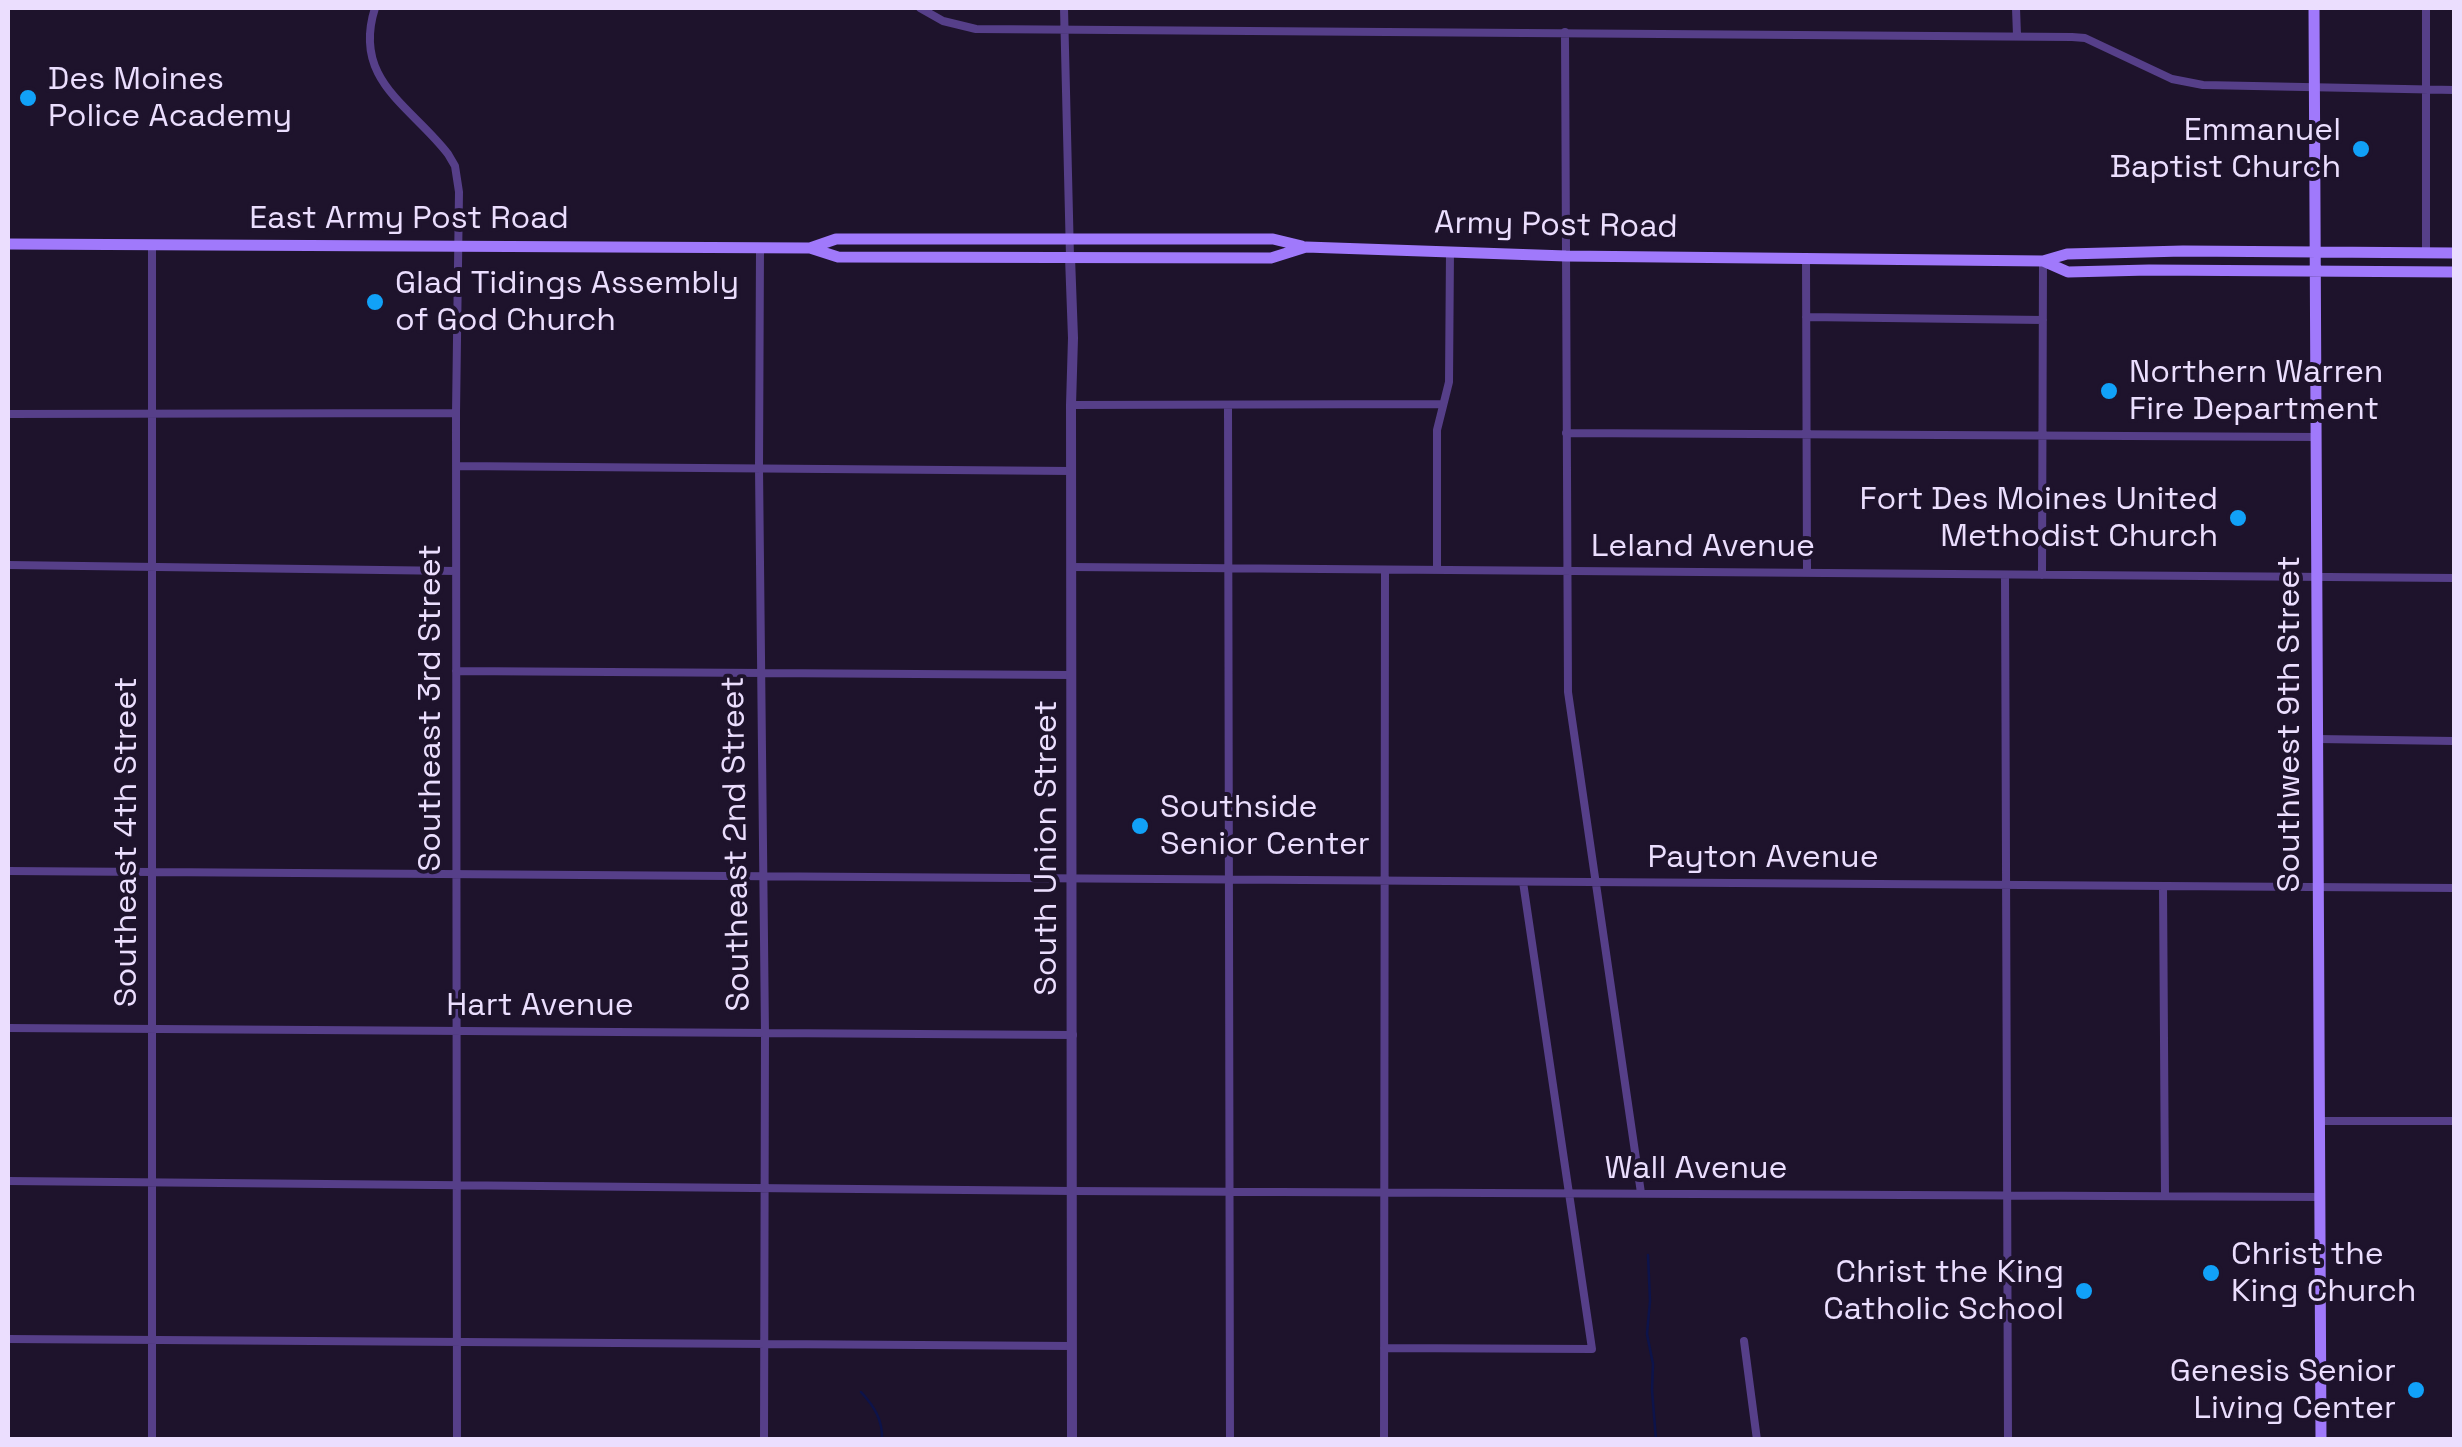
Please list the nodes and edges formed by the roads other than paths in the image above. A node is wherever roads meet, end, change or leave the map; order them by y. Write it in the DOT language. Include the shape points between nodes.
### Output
graph roads {
  1 [pos="375,8"];
  2 [pos="920,8"];
  3 [pos="1064,8"];
  4 [pos="2016,8"];
  5 [pos="2314,8"];
  6 [pos="2426,8"];
  7 [pos="1064,29"];
  8 [pos="1565,32"];
  9 [pos="2017,36"];
  10 [pos="2314,86"];
  11 [pos="2426,90"];
  12 [pos="2454,90"];
  13 [pos="1070,238"];
  14 [pos="8,244"];
  15 [pos="152,244"];
  16 [pos="458,246"];
  17 [pos="1306,246"];
  18 [pos="810,248"];
  19 [pos="760,249"];
  20 [pos="1450,251"];
  21 [pos="2316,252"];
  22 [pos="2426,252"];
  23 [pos="2454,253"];
  24 [pos="1566,256"];
  25 [pos="1070,257"];
  26 [pos="1806,258"];
  27 [pos="2042,261"];
  28 [pos="2316,270"];
  29 [pos="2454,272"];
  30 [pos="1806,318"];
  31 [pos="2043,320"];
  32 [pos="1228,404"];
  33 [pos="1443,404"];
  34 [pos="1071,405"];
  35 [pos="456,413"];
  36 [pos="8,414"];
  37 [pos="152,414"];
  38 [pos="1566,433"];
  39 [pos="1806,434"];
  40 [pos="2043,435"];
  41 [pos="2316,436"];
  42 [pos="456,466"];
  43 [pos="758,468"];
  44 [pos="1071,471"];
  45 [pos="8,565"];
  46 [pos="152,567"];
  47 [pos="1071,567"];
  48 [pos="1228,568"];
  49 [pos="1385,570"];
  50 [pos="1437,570"];
  51 [pos="456,571"];
  52 [pos="1566,571"];
  53 [pos="1807,573"];
  54 [pos="2005,574"];
  55 [pos="2042,575"];
  56 [pos="2317,577"];
  57 [pos="2454,578"];
  58 [pos="456,671"];
  59 [pos="760,673"];
  60 [pos="1071,675"];
  61 [pos="2318,739"];
  62 [pos="2454,740"];
  63 [pos="8,872"];
  64 [pos="152,872"];
  65 [pos="456,875"];
  66 [pos="762,878"];
  67 [pos="1072,879"];
  68 [pos="1229,880"];
  69 [pos="1384,881"];
  70 [pos="1523,882"];
  71 [pos="1596,882"];
  72 [pos="2006,884"];
  73 [pos="2163,886"];
  74 [pos="2319,888"];
  75 [pos="2454,888"];
  76 [pos="8,1028"];
  77 [pos="152,1029"];
  78 [pos="456,1031"];
  79 [pos="765,1033"];
  80 [pos="1072,1035"];
  81 [pos="2320,1121"];
  82 [pos="2454,1121"];
  83 [pos="8,1181"];
  84 [pos="152,1182"];
  85 [pos="456,1185"];
  86 [pos="765,1188"];
  87 [pos="1072,1190"];
  88 [pos="1230,1191"];
  89 [pos="1384,1192"];
  90 [pos="1569,1193"];
  91 [pos="1641,1194"];
  92 [pos="2007,1195"];
  93 [pos="2165,1196"];
  94 [pos="2320,1197"];
  95 [pos="8,1338"];
  96 [pos="152,1340"];
  97 [pos="1744,1341"];
  98 [pos="456,1342"];
  99 [pos="763,1344"];
  100 [pos="1072,1346"];
  101 [pos="1384,1348"];
  102 [pos="152,1440"];
  103 [pos="457,1440"];
  104 [pos="764,1440"];
  105 [pos="1072,1440"];
  106 [pos="1230,1440"];
  107 [pos="1384,1440"];
  108 [pos="1757,1440"];
  109 [pos="2008,1440"];
  110 [pos="2321,1440"];
  1 -- 16 [label="street, Southeast 3rd Street" via="370,52 380,80 455,166"];
  2 -- 7 [label="street" via="976,30"];
  3 -- 7 [label="street"];
  4 -- 9 [label="street"];
  5 -- 10 [label="main road, Southwest 9th Street"];
  6 -- 11 [label="street"];
  7 -- 8 [label="street"];
  7 -- 13 [label="street"];
  8 -- 9 [label="street"];
  8 -- 24 [label="street"];
  9 -- 10 [label="street" via="2085,38 2172,79 2203,85"];
  10 -- 11 [label="street"];
  10 -- 21 [label="main road, Southwest 9th Street"];
  11 -- 12 [label="street"];
  11 -- 22 [label="street"];
  13 -- 17 [label="main road, East Army Post Road" via="1273,239"];
  13 -- 18 [label="main road, East Army Post Road" via="836,239"];
  13 -- 25 [label="street"];
  14 -- 15 [label="main road, East Army Post Road"];
  15 -- 16 [label="main road, East Army Post Road"];
  15 -- 37 [label="street, Southeast 4th Street"];
  16 -- 19 [label="main road, East Army Post Road"];
  16 -- 35 [label="street, Southeast 3rd Street"];
  17 -- 20 [label="main road, Army Post Road"];
  17 -- 25 [label="main road, Army Post Road" via="1270,258"];
  18 -- 19 [label="main road, East Army Post Road"];
  18 -- 25 [label="main road, East Army Post Road" via="838,257"];
  19 -- 43 [label="street, Southeast 2nd Street"];
  20 -- 24 [label="main road, Army Post Road"];
  20 -- 33 [label="street"];
  21 -- 22 [label="main road, Army Post Road"];
  21 -- 27 [label="main road, Army Post Road" via="2067,254"];
  21 -- 28 [label="main road, Southwest 9th Street"];
  22 -- 23 [label="main road, Army Post Road"];
  24 -- 26 [label="main road, Army Post Road"];
  24 -- 38 [label="street"];
  25 -- 34 [label="street, South Union Street"];
  26 -- 27 [label="main road, Army Post Road"];
  26 -- 30 [label="street"];
  27 -- 28 [label="main road, Army Post Road" via="2068,272"];
  27 -- 31 [label="street"];
  28 -- 29 [label="main road, Army Post Road"];
  28 -- 41 [label="main road, Southwest 9th Street"];
  30 -- 31 [label="street"];
  30 -- 39 [label="street"];
  31 -- 40 [label="street"];
  32 -- 33 [label="street"];
  32 -- 34 [label="street"];
  32 -- 48 [label="street"];
  33 -- 50 [label="street" via="1437,430"];
  34 -- 44 [label="street, South Union Street"];
  35 -- 37 [label="street"];
  35 -- 42 [label="street, Southeast 3rd Street"];
  36 -- 37 [label="street"];
  37 -- 46 [label="street, Southeast 4th Street"];
  38 -- 39 [label="street"];
  38 -- 52 [label="street"];
  39 -- 40 [label="street"];
  39 -- 53 [label="street"];
  40 -- 41 [label="street"];
  40 -- 55 [label="street"];
  41 -- 56 [label="main road, Southwest 9th Street"];
  42 -- 43 [label="street"];
  42 -- 51 [label="street, Southeast 3rd Street"];
  43 -- 44 [label="street"];
  43 -- 59 [label="street, Southeast 2nd Street"];
  44 -- 47 [label="street, South Union Street"];
  45 -- 46 [label="street"];
  46 -- 51 [label="street"];
  46 -- 64 [label="street, Southeast 4th Street"];
  47 -- 48 [label="street, Leland Avenue"];
  47 -- 60 [label="street, South Union Street"];
  48 -- 49 [label="street, Leland Avenue"];
  48 -- 68 [label="street"];
  49 -- 50 [label="street, Leland Avenue"];
  49 -- 69 [label="street"];
  50 -- 52 [label="street, Leland Avenue"];
  51 -- 58 [label="street, Southeast 3rd Street"];
  52 -- 53 [label="street, Leland Avenue"];
  52 -- 71 [label="street" via="1568,692"];
  53 -- 54 [label="street, Leland Avenue"];
  54 -- 55 [label="street, Leland Avenue"];
  54 -- 72 [label="street"];
  55 -- 56 [label="street, Leland Avenue"];
  56 -- 57 [label="street, Leland Avenue"];
  56 -- 61 [label="main road, Southwest 9th Street"];
  58 -- 59 [label="street"];
  58 -- 65 [label="street, Southeast 3rd Street"];
  59 -- 60 [label="street"];
  59 -- 66 [label="street, Southeast 2nd Street"];
  60 -- 67 [label="street, South Union Street"];
  61 -- 62 [label="street"];
  61 -- 74 [label="main road, Southwest 9th Street"];
  63 -- 64 [label="street, Payton Avenue"];
  64 -- 65 [label="street, Payton Avenue"];
  64 -- 77 [label="street, Southeast 4th Street"];
  65 -- 66 [label="street, Payton Avenue"];
  65 -- 78 [label="street, Southeast 3rd Street"];
  66 -- 67 [label="street, Payton Avenue"];
  66 -- 79 [label="street, Southeast 2nd Street"];
  67 -- 68 [label="street, Payton Avenue"];
  67 -- 80 [label="street, South Union Street"];
  68 -- 69 [label="street, Payton Avenue"];
  68 -- 88 [label="street"];
  69 -- 70 [label="street, Payton Avenue"];
  69 -- 89 [label="street"];
  70 -- 71 [label="street, Payton Avenue"];
  70 -- 90 [label="street"];
  71 -- 72 [label="street, Payton Avenue"];
  71 -- 91 [label="street"];
  72 -- 73 [label="street, Payton Avenue"];
  72 -- 92 [label="street"];
  73 -- 74 [label="street, Payton Avenue"];
  73 -- 93 [label="street"];
  74 -- 75 [label="street, Payton Avenue"];
  74 -- 81 [label="main road, Southwest 9th Street"];
  76 -- 77 [label="street, Hart Avenue"];
  77 -- 78 [label="street, Hart Avenue"];
  77 -- 84 [label="street, Southeast 4th Street"];
  78 -- 79 [label="street, Hart Avenue"];
  78 -- 85 [label="street, Southeast 3rd Street"];
  79 -- 80 [label="street, Hart Avenue"];
  79 -- 86 [label="street, Southeast 2nd Street"];
  80 -- 87 [label="street, South Union Street"];
  81 -- 82 [label="street"];
  81 -- 94 [label="main road, Southwest 9th Street"];
  83 -- 84 [label="street, Wall Avenue"];
  84 -- 85 [label="street, Wall Avenue"];
  84 -- 96 [label="street, Southeast 4th Street"];
  85 -- 86 [label="street, Wall Avenue"];
  85 -- 98 [label="street, Southeast 3rd Street"];
  86 -- 87 [label="street, Wall Avenue"];
  86 -- 99 [label="street, Southeast 2nd Street"];
  87 -- 88 [label="street, Wall Avenue"];
  87 -- 100 [label="street, South Union Street"];
  88 -- 89 [label="street, Wall Avenue"];
  88 -- 106 [label="street"];
  89 -- 90 [label="street, Wall Avenue"];
  89 -- 101 [label="street"];
  90 -- 91 [label="street, Wall Avenue"];
  90 -- 101 [label="street" via="1592,1349"];
  91 -- 92 [label="street, Wall Avenue"];
  92 -- 93 [label="street, Wall Avenue"];
  92 -- 109 [label="street"];
  93 -- 94 [label="street, Wall Avenue"];
  94 -- 110 [label="main road, Southwest 9th Street"];
  95 -- 96 [label="street"];
  96 -- 98 [label="street"];
  96 -- 102 [label="street, Southeast 4th Street"];
  97 -- 108 [label="street"];
  98 -- 99 [label="street"];
  98 -- 103 [label="street, Southeast 3rd Street"];
  99 -- 100 [label="street"];
  99 -- 104 [label="street, Southeast 2nd Street"];
  100 -- 105 [label="street, South Union Street"];
  101 -- 107 [label="street"];
}
